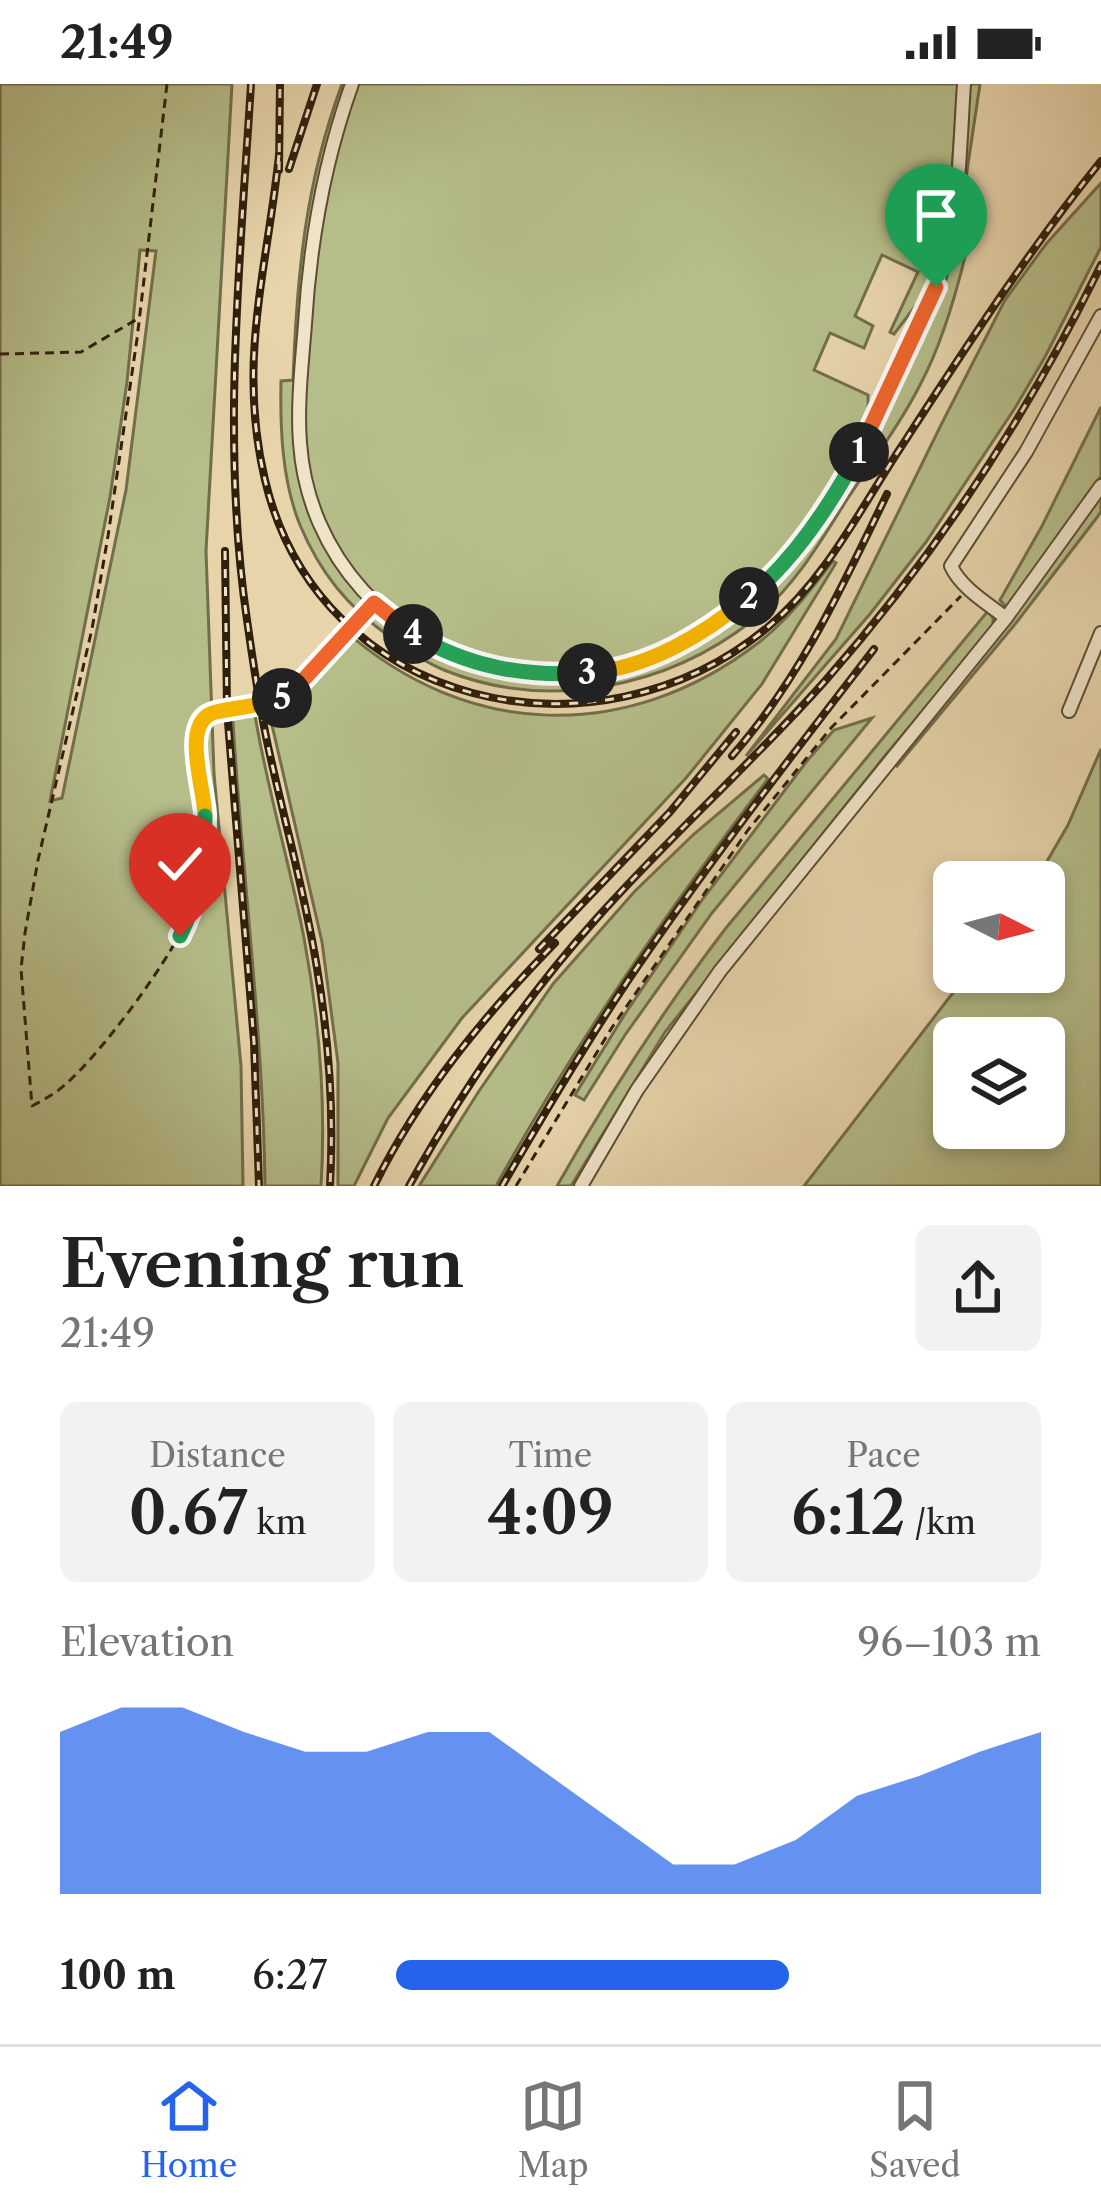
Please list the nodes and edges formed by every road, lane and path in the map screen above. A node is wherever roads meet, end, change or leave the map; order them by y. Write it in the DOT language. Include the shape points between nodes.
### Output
graph roads {
  1 [pos="167,84"];
  2 [pos="352,84"];
  3 [pos="964,84"];
  4 [pos="1101,316"];
  5 [pos="140,317"];
  6 [pos="0,354"];
  7 [pos="1101,486"];
  8 [pos="968,588"];
  9 [pos="374,603"];
  10 [pos="1006,618"];
  11 [pos="1101,632"];
  12 [pos="1069,711"];
  13 [pos="516,1186"];
  14 [pos="581,1186"];
  1 -- 5 [label="path"];
  2 -- 9 [label="lane" via="326,168 308,271 300,444 313,508 344,569"];
  3 -- 9 [label="lane" via="952,222 936,287 857,457 759,589 686,642 576,674 514,672 463,658"];
  4 -- 8 [label="lane" via="951,566"];
  5 -- 6 [label="path" via="81,352"];
  5 -- 9 [label="path" via="92,629 25,933 32,1106 92,1056 187,922 204,850 201,720 294,690"];
  7 -- 10 [label="lane"];
  8 -- 10 [label="lane"];
  8 -- 13 [label="path" via="831,728 748,830 610,1029"];
  10 -- 14 [label="lane" via="720,970"];
  11 -- 12 [label="lane"];
}
